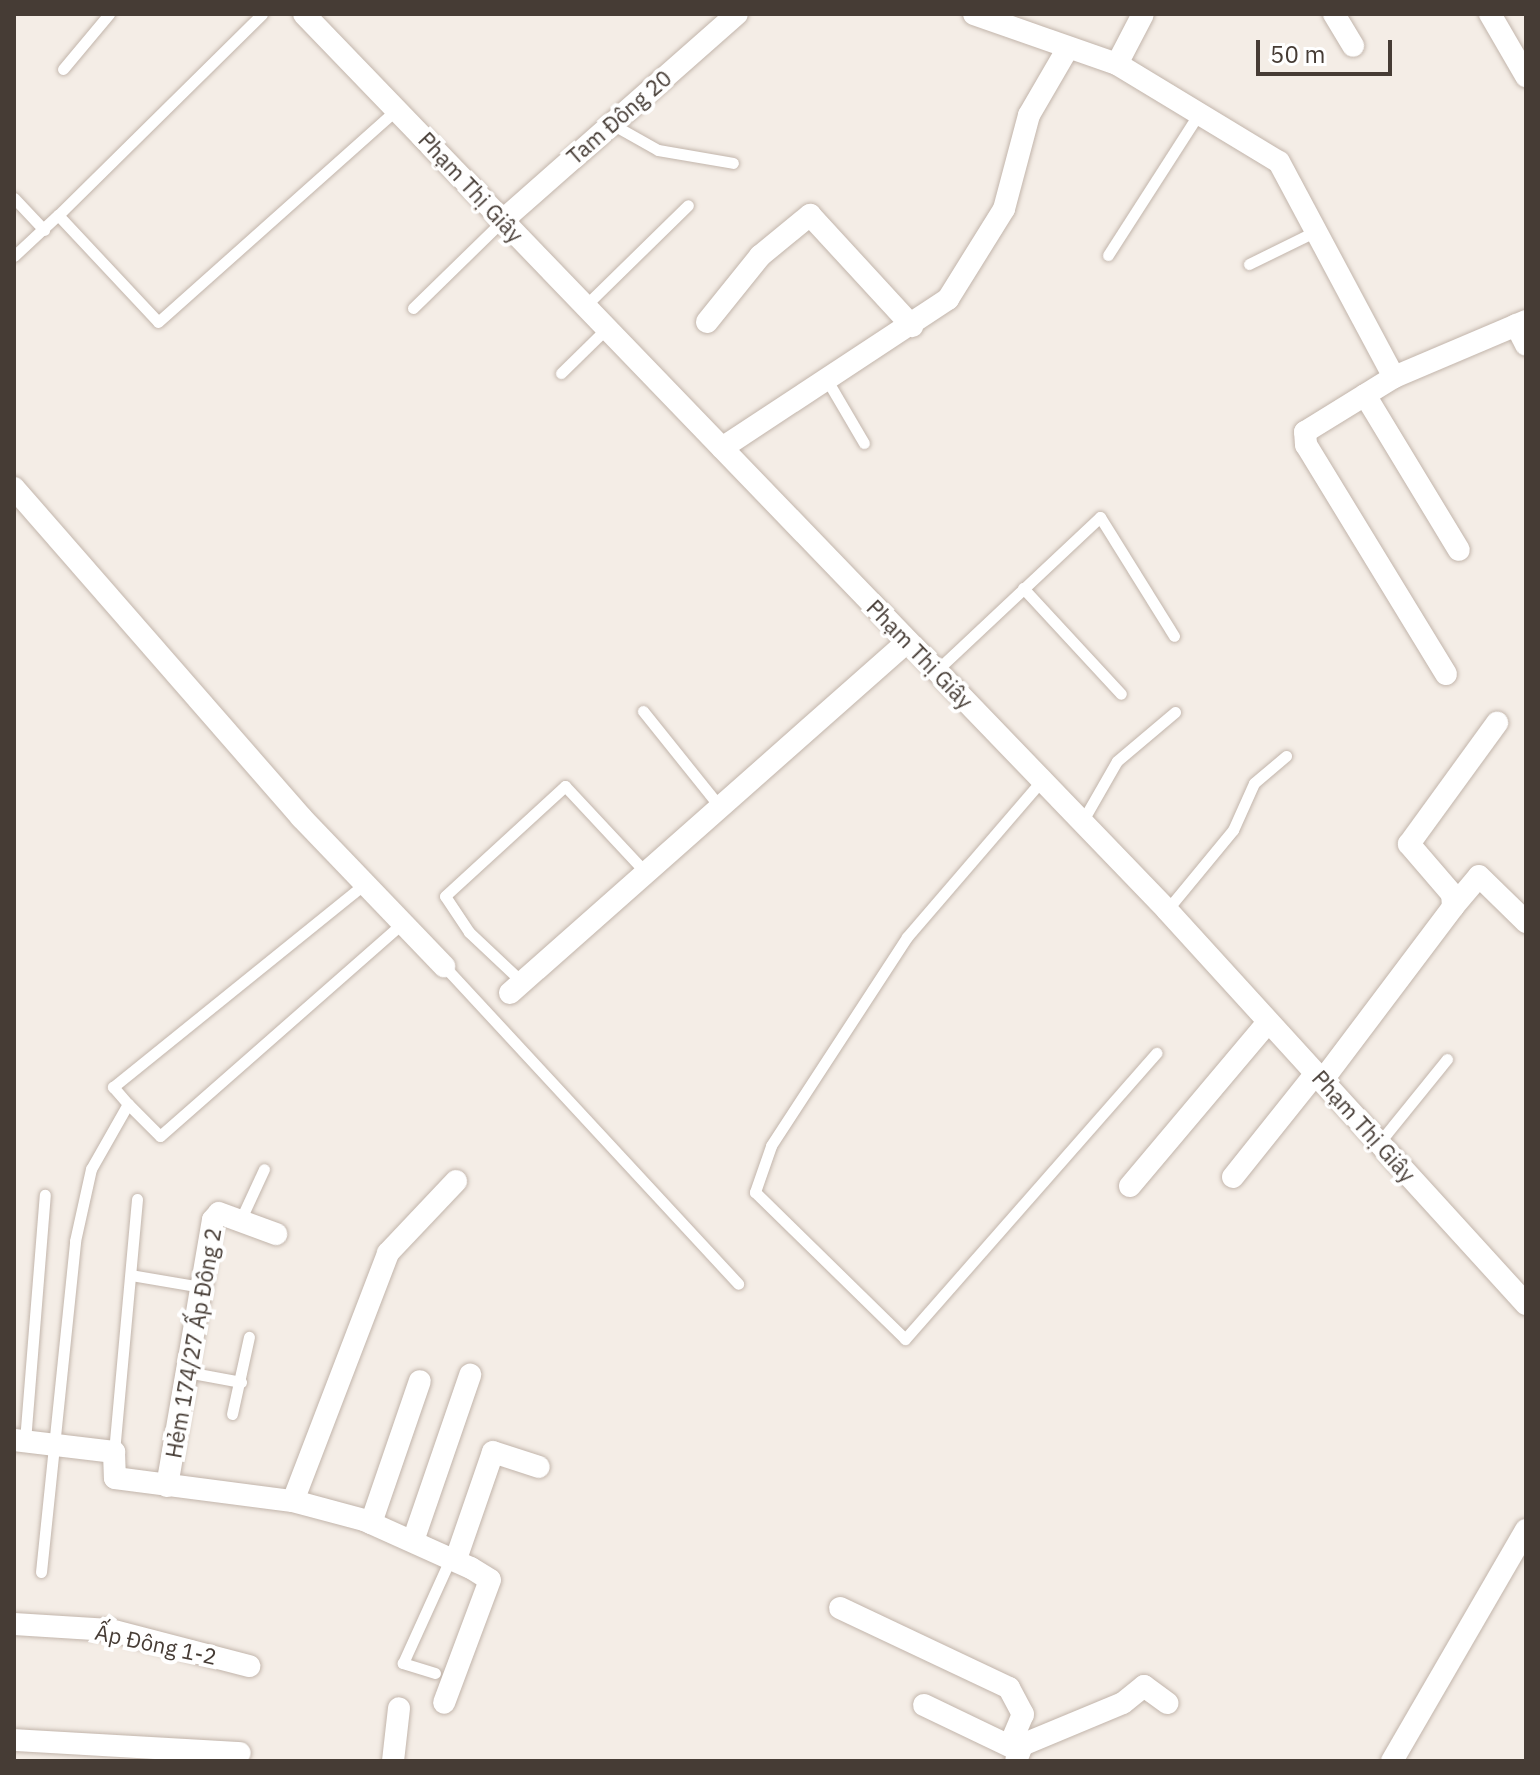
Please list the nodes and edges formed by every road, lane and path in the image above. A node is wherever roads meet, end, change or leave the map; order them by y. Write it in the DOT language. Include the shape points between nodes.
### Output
graph roads {
  1 [pos="109,14"];
  2 [pos="262,14"];
  3 [pos="304,14"];
  4 [pos="737,14"];
  5 [pos="974,14"];
  6 [pos="1143,14"];
  7 [pos="1334,14"];
  8 [pos="1490,14"];
  9 [pos="1353,46"];
  10 [pos="1068,48"];
  11 [pos="1117,64"];
  12 [pos="63,69"];
  13 [pos="1526,76"];
  14 [pos="397,109"];
  15 [pos="1199,113"];
  16 [pos="610,123"];
  17 [pos="733,163"];
  18 [pos="14,198"];
  19 [pos="688,205"];
  20 [pos="58,215"];
  21 [pos="502,221"];
  22 [pos="44,230"];
  23 [pos="1316,231"];
  24 [pos="1108,255"];
  25 [pos="14,256"];
  26 [pos="1249,264"];
  27 [pos="585,306"];
  28 [pos="413,308"];
  29 [pos="707,322"];
  30 [pos="912,326"];
  31 [pos="607,328"];
  32 [pos="1523,331"];
  33 [pos="561,373"];
  34 [pos="1394,377"];
  35 [pos="827,380"];
  36 [pos="1365,395"];
  37 [pos="864,443"];
  38 [pos="722,448"];
  39 [pos="14,488"];
  40 [pos="1459,550"];
  41 [pos="1023,588"];
  42 [pos="1174,636"];
  43 [pos="908,641"];
  44 [pos="936,671"];
  45 [pos="1446,674"];
  46 [pos="1121,694"];
  47 [pos="643,711"];
  48 [pos="1175,712"];
  49 [pos="1497,723"];
  50 [pos="1286,756"];
  51 [pos="1042,780"];
  52 [pos="720,807"];
  53 [pos="1082,822"];
  54 [pos="646,873"];
  55 [pos="365,884"];
  56 [pos="1453,907"];
  57 [pos="1167,910"];
  58 [pos="1526,922"];
  59 [pos="400,925"];
  60 [pos="444,966"];
  61 [pos="516,988"];
  62 [pos="1268,1022"];
  63 [pos="1156,1053"];
  64 [pos="1447,1059"];
  65 [pos="1319,1077"];
  66 [pos="128,1104"];
  67 [pos="1379,1143"];
  68 [pos="264,1169"];
  69 [pos="1233,1177"];
  70 [pos="456,1181"];
  71 [pos="1130,1186"];
  72 [pos="45,1195"];
  73 [pos="137,1199"];
  74 [pos="240,1221"];
  75 [pos="276,1234"];
  76 [pos="131,1275"];
  77 [pos="738,1284"];
  78 [pos="201,1287"];
  79 [pos="1523,1290"];
  80 [pos="249,1337"];
  81 [pos="187,1372"];
  82 [pos="470,1375"];
  83 [pos="420,1381"];
  84 [pos="241,1382"];
  85 [pos="232,1414"];
  86 [pos="19,1441"];
  87 [pos="56,1444"];
  88 [pos="114,1452"];
  89 [pos="539,1467"];
  90 [pos="167,1486"];
  91 [pos="293,1501"];
  92 [pos="371,1523"];
  93 [pos="1526,1530"];
  94 [pos="413,1541"];
  95 [pos="454,1558"];
  96 [pos="41,1572"];
  97 [pos="840,1608"];
  98 [pos="14,1624"];
  99 [pos="249,1666"];
  100 [pos="435,1673"];
  101 [pos="444,1703"];
  102 [pos="1167,1703"];
  103 [pos="924,1705"];
  104 [pos="399,1708"];
  105 [pos="14,1740"];
  106 [pos="1019,1752"];
  107 [pos="240,1753"];
  108 [pos="393,1761"];
  109 [pos="1392,1761"];
  1 -- 12 [label="lane"];
  2 -- 20 [label="lane"];
  3 -- 14 [label="street, Phạm Thị Giây"];
  4 -- 16 [label="street, Tam Đông 20"];
  5 -- 10 [label="street"];
  6 -- 11 [label="street"];
  7 -- 9 [label="street"];
  8 -- 13 [label="street"];
  10 -- 11 [label="street"];
  10 -- 30 [label="street" via="1029,115 1004,209 948,299"];
  11 -- 15 [label="street"];
  14 -- 20 [label="lane" via="158,322"];
  14 -- 21 [label="street, Phạm Thị Giây"];
  15 -- 23 [label="street" via="1279,162"];
  15 -- 24 [label="lane"];
  16 -- 17 [label="lane" via="658,150"];
  16 -- 21 [label="street, Tam Đông 20"];
  18 -- 22 [label="lane"];
  19 -- 27 [label="lane"];
  20 -- 22 [label="lane"];
  21 -- 27 [label="street, Phạm Thị Giây"];
  21 -- 28 [label="lane"];
  22 -- 25 [label="lane"];
  23 -- 26 [label="lane"];
  23 -- 34 [label="street"];
  27 -- 31 [label="street, Phạm Thị Giây"];
  29 -- 30 [label="street" via="760,256 810,215"];
  30 -- 35 [label="street"];
  31 -- 33 [label="lane"];
  31 -- 38 [label="street, Phạm Thị Giây"];
  32 -- 34 [label="street"];
  34 -- 36 [label="street"];
  35 -- 37 [label="lane"];
  35 -- 38 [label="street"];
  36 -- 40 [label="street"];
  36 -- 45 [label="street" via="1305,432 1306,445"];
  38 -- 43 [label="street, Phạm Thị Giây"];
  39 -- 55 [label="street"];
  41 -- 42 [label="lane" via="1100,517"];
  41 -- 44 [label="lane"];
  41 -- 46 [label="lane"];
  43 -- 44 [label="street, Phạm Thị Giây"];
  43 -- 52 [label="street"];
  44 -- 51 [label="street, Phạm Thị Giây"];
  47 -- 52 [label="lane"];
  48 -- 53 [label="lane" via="1117,761"];
  49 -- 56 [label="street" via="1409,844 1452,894"];
  50 -- 57 [label="lane" via="1254,783 1233,830"];
  51 -- 53 [label="street, Phạm Thị Giây"];
  51 -- 63 [label="lane" via="907,937 771,1146 755,1192 905,1339"];
  52 -- 54 [label="street"];
  53 -- 57 [label="street, Phạm Thị Giây"];
  54 -- 61 [label="street"];
  54 -- 61 [label="lane" via="565,786 445,896"];
  55 -- 59 [label="street"];
  55 -- 66 [label="lane" via="118,1080 113,1087"];
  56 -- 58 [label="street" via="1479,876"];
  56 -- 65 [label="street"];
  57 -- 62 [label="street, Phạm Thị Giây"];
  59 -- 60 [label="street"];
  59 -- 66 [label="lane" via="160,1136"];
  60 -- 77 [label="lane"];
  62 -- 65 [label="street, Phạm Thị Giây"];
  62 -- 71 [label="street"];
  64 -- 67 [label="lane"];
  65 -- 67 [label="street, Phạm Thị Giây"];
  65 -- 69 [label="street"];
  66 -- 87 [label="lane" via="91,1169 75,1241"];
  67 -- 79 [label="street, Phạm Thị Giây"];
  68 -- 74 [label="lane"];
  70 -- 91 [label="street" via="388,1253"];
  72 -- 86 [label="lane"];
  73 -- 76 [label="lane"];
  74 -- 75 [label="street, Hẻm 174/27 Ấp Đông 2"];
  74 -- 78 [label="street, Hẻm 174/27 Ấp Đông 2" via="219,1213 213,1220"];
  76 -- 78 [label="lane"];
  76 -- 88 [label="lane"];
  78 -- 81 [label="street, Hẻm 174/27 Ấp Đông 2"];
  80 -- 84 [label="lane"];
  81 -- 84 [label="lane"];
  81 -- 90 [label="street, Hẻm 174/27 Ấp Đông 2"];
  82 -- 94 [label="street"];
  83 -- 92 [label="street"];
  84 -- 85 [label="lane"];
  86 -- 87 [label="street"];
  87 -- 88 [label="street"];
  87 -- 96 [label="lane"];
  88 -- 90 [label="street" via="115,1478"];
  89 -- 95 [label="street" via="493,1452"];
  90 -- 91 [label="street"];
  91 -- 92 [label="street"];
  92 -- 94 [label="street"];
  93 -- 109 [label="street"];
  94 -- 95 [label="street"];
  95 -- 100 [label="lane" via="403,1663"];
  95 -- 101 [label="street" via="490,1580"];
  97 -- 106 [label="street" via="1009,1688 1023,1714 1013,1738"];
  98 -- 99 [label="street, Ấp Đông 1-2" via="110,1630"];
  102 -- 106 [label="street" via="1144,1686 1123,1703"];
  103 -- 106 [label="street"];
  104 -- 108 [label="street"];
  105 -- 107 [label="street"];
}
